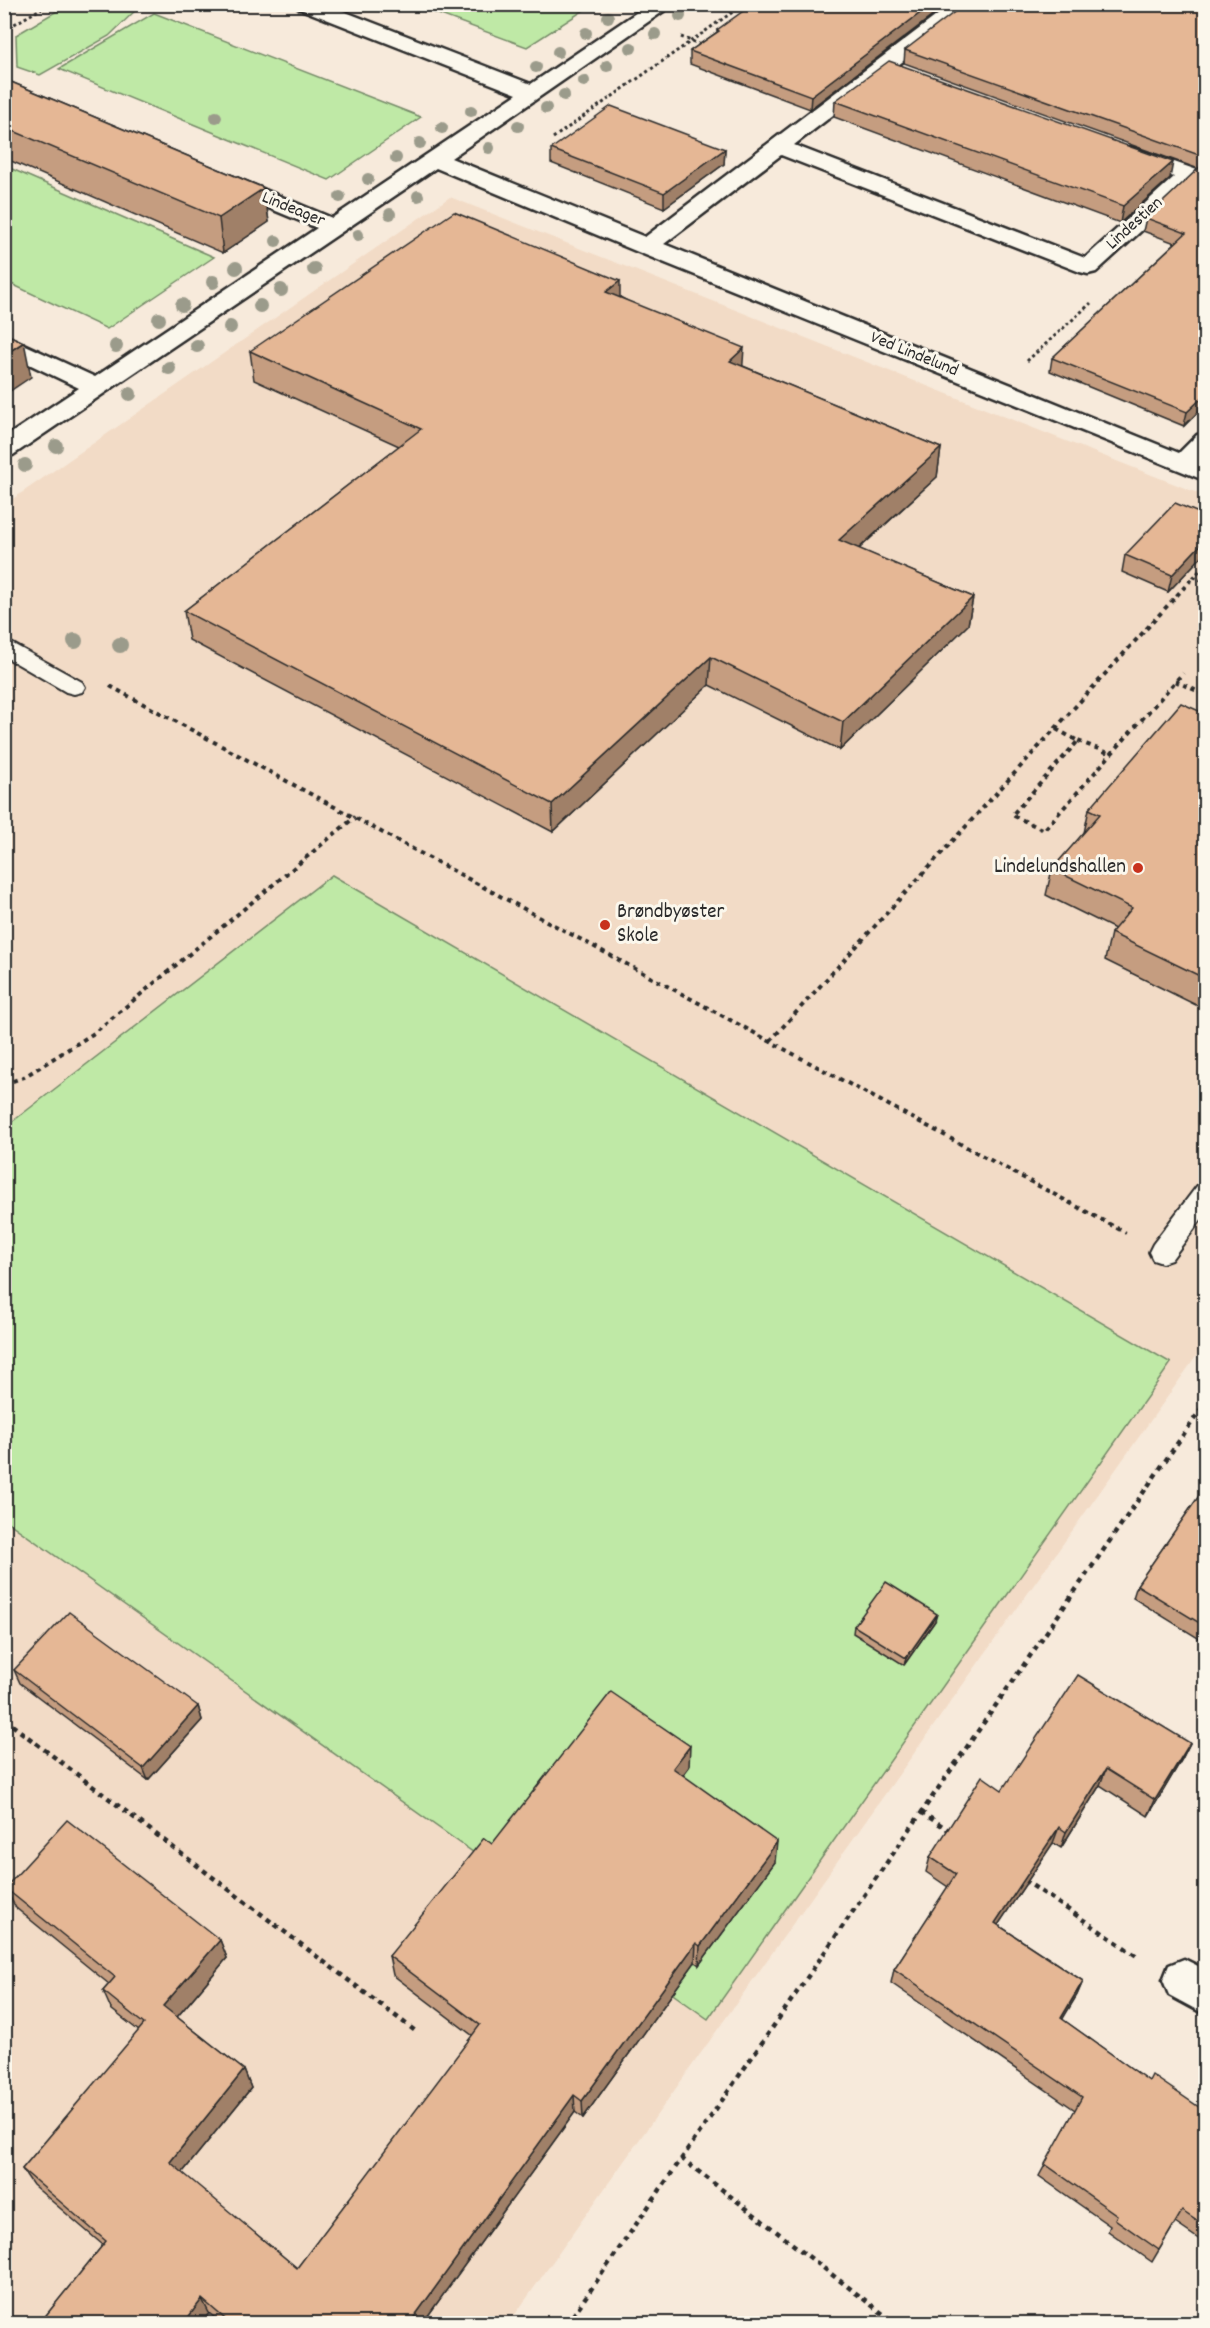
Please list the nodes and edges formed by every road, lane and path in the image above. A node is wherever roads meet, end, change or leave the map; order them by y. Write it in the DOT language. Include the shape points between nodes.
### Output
graph roads {
  1 [pos="49,4"];
  2 [pos="305,4"];
  3 [pos="664,4"];
  4 [pos="744,4"];
  5 [pos="964,5"];
  6 [pos="4,30"];
  7 [pos="692,41"];
  8 [pos="713,49"];
  9 [pos="884,66"];
  10 [pos="907,74"];
  11 [pos="532,92"];
  12 [pos="553,138"];
  13 [pos="778,146"];
  14 [pos="1110,147"];
  15 [pos="434,159"];
  16 [pos="206,174"];
  17 [pos="334,227"];
  18 [pos="646,247"];
  19 [pos="4,342"];
  20 [pos="98,388"];
  21 [pos="1206,440"];
  22 [pos="4,450"];
  23 [pos="1194,468"];
  24 [pos="1206,564"];
  25 [pos="1194,577"];
  26 [pos="1206,583"];
  27 [pos="8,650"];
  28 [pos="1183,673"];
  29 [pos="1175,681"];
  30 [pos="75,687"];
  31 [pos="1206,695"];
  32 [pos="1056,729"];
  33 [pos="1078,741"];
  34 [pos="1111,754"];
  35 [pos="355,817"];
  36 [pos="770,1041"];
  37 [pos="4,1084"];
  38 [pos="1206,1193"];
  39 [pos="1162,1252"];
  40 [pos="1206,1402"];
  41 [pos="4,1719"];
  42 [pos="921,1812"];
  43 [pos="960,1838"];
  44 [pos="1017,1876"];
  45 [pos="1195,1987"];
  46 [pos="418,2033"];
  47 [pos="681,2158"];
  48 [pos="567,2324"];
  49 [pos="896,2324"];
  1 -- 6 [label="path"];
  2 -- 11 [label="street"];
  3 -- 11 [label="street, Lindeager"];
  4 -- 7 [label="path"];
  5 -- 9 [label="street"];
  7 -- 8 [label="path"];
  7 -- 12 [label="path"];
  9 -- 10 [label="street"];
  9 -- 13 [label="street"];
  11 -- 15 [label="street, Lindeager"];
  13 -- 14 [label="street, Lindestien" via="1088,267 1189,175"];
  13 -- 18 [label="street"];
  15 -- 17 [label="street, Lindeager"];
  15 -- 18 [label="street, Ved Lindelund"];
  16 -- 17 [label="street, Lindeager"];
  17 -- 20 [label="street, Lindeager"];
  18 -- 23 [label="street, Ved Lindelund"];
  19 -- 20 [label="street"];
  20 -- 22 [label="street, Lindeager"];
  21 -- 23 [label="street, Ved Lindelund"];
  24 -- 25 [label="path"];
  25 -- 26 [label="path"];
  25 -- 32 [label="path"];
  27 -- 30 [label="lane"];
  28 -- 29 [label="path"];
  29 -- 31 [label="path"];
  29 -- 34 [label="path"];
  30 -- 35 [label="path" via="105,683"];
  32 -- 33 [label="path"];
  32 -- 36 [label="path"];
  33 -- 34 [label="path"];
  33 -- 34 [label="path" via="1012,815 1044,830"];
  35 -- 36 [label="path"];
  35 -- 37 [label="path" via="94,1033 24,1077"];
  36 -- 39 [label="path"];
  38 -- 39 [label="lane"];
  40 -- 42 [label="path"];
  41 -- 46 [label="path"];
  42 -- 43 [label="path"];
  42 -- 47 [label="path"];
  44 -- 45 [label="path" via="1153,1966"];
  47 -- 48 [label="path"];
  47 -- 49 [label="path"];
}
